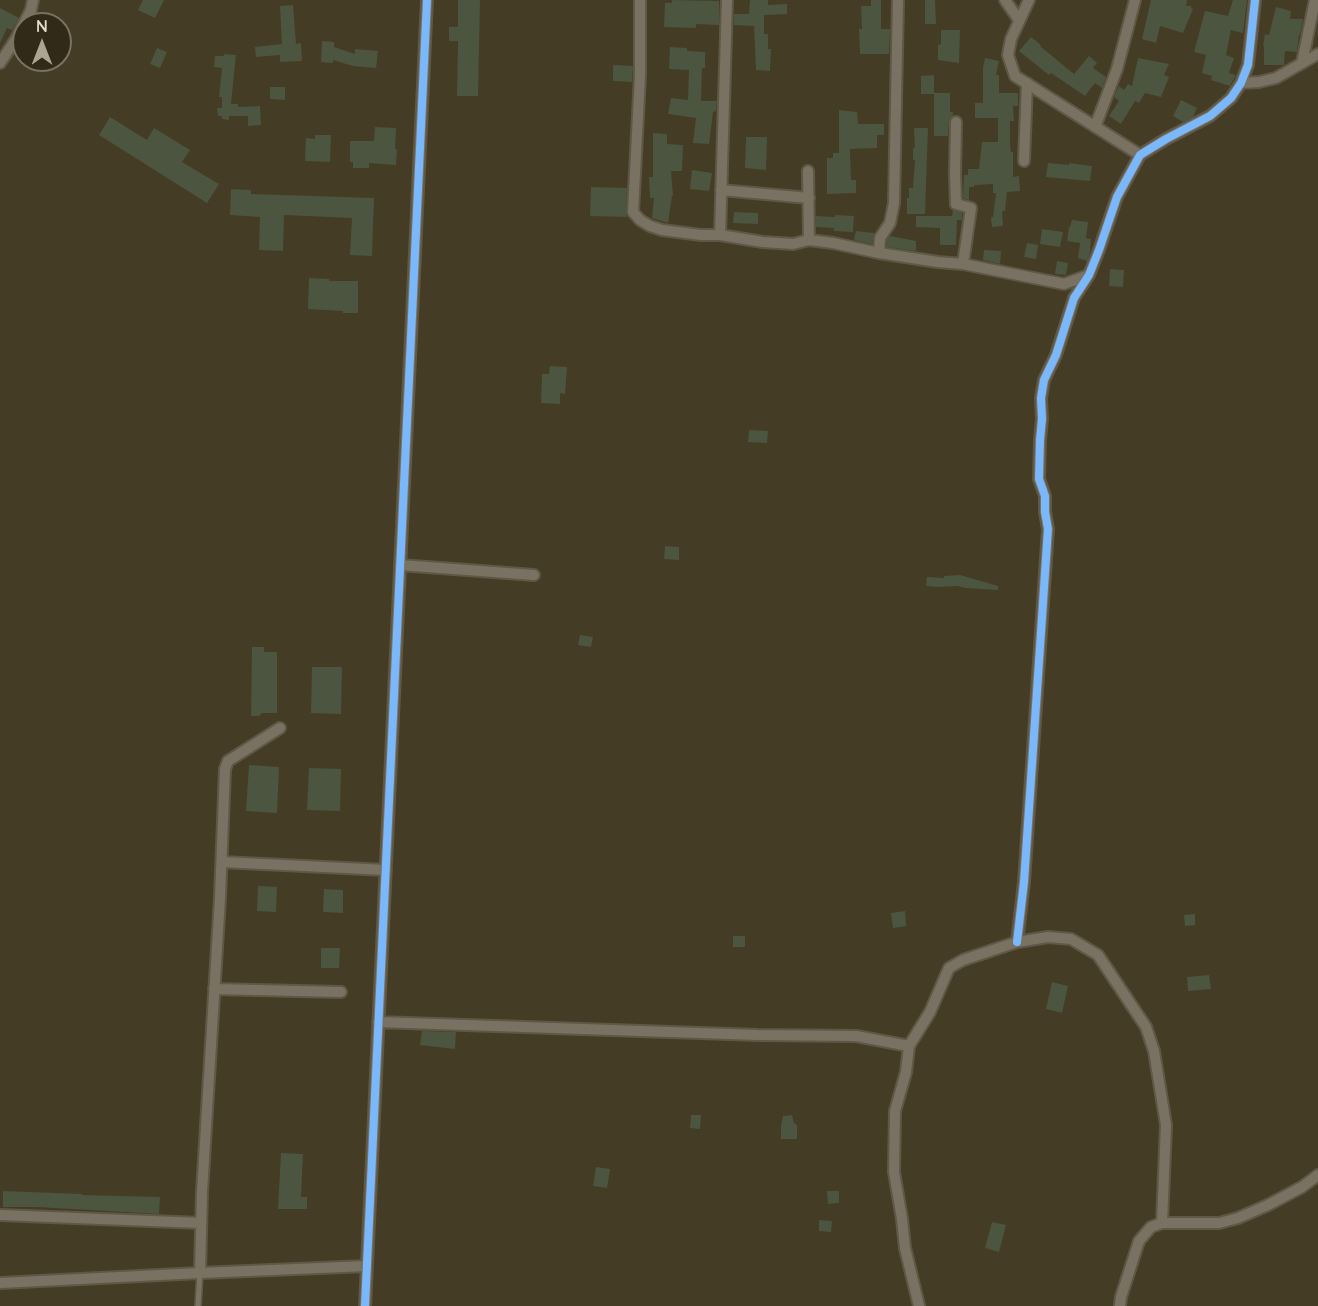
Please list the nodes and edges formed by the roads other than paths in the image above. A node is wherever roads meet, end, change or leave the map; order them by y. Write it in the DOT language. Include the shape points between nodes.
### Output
graph roads {
  1 [pos="33,0"];
  2 [pos="427,0"];
  3 [pos="640,0"];
  4 [pos="727,0"];
  5 [pos="898,0"];
  6 [pos="1005,0"];
  7 [pos="1029,0"];
  8 [pos="1135,0"];
  9 [pos="1255,0"];
  10 [pos="1315,0"];
  11 [pos="1019,20"];
  12 [pos="1318,54"];
  13 [pos="0,63"];
  14 [pos="1302,63"];
  15 [pos="1027,83"];
  16 [pos="1241,83"];
  17 [pos="956,122"];
  18 [pos="1095,127"];
  19 [pos="1140,155"];
  20 [pos="1024,161"];
  21 [pos="808,171"];
  22 [pos="721,190"];
  23 [pos="809,198"];
  24 [pos="720,235"];
  25 [pos="809,240"];
  26 [pos="879,253"];
  27 [pos="963,264"];
  28 [pos="1089,275"];
  29 [pos="1064,284"];
  30 [pos="1074,298"];
  31 [pos="400,565"];
  32 [pos="534,575"];
  33 [pos="280,728"];
  34 [pos="222,862"];
  35 [pos="386,870"];
  36 [pos="1017,942"];
  37 [pos="214,989"];
  38 [pos="341,992"];
  39 [pos="378,1022"];
  40 [pos="909,1046"];
  41 [pos="1318,1175"];
  42 [pos="0,1215"];
  43 [pos="201,1222"];
  44 [pos="1162,1222"];
  45 [pos="367,1266"];
  46 [pos="200,1273"];
  47 [pos="0,1283"];
  48 [pos="198,1306"];
  49 [pos="365,1306"];
  50 [pos="919,1306"];
  51 [pos="1120,1306"];
  1 -- 13 [label="street"];
  2 -- 31 [label="street"];
  3 -- 24 [label="street" via="633,212 640,220 662,230"];
  4 -- 22 [label="street"];
  5 -- 26 [label="street" via="894,203 890,223 880,238"];
  6 -- 11 [label="street"];
  7 -- 11 [label="street"];
  8 -- 18 [label="street" via="1117,69"];
  9 -- 16 [label="street" via="1248,66"];
  10 -- 14 [label="street"];
  11 -- 15 [label="street" via="1008,55 1015,76"];
  12 -- 14 [label="street"];
  14 -- 16 [label="street" via="1276,78"];
  15 -- 18 [label="street"];
  15 -- 20 [label="street"];
  16 -- 19 [label="street" via="1210,116"];
  17 -- 27 [label="street" via="956,204 971,208"];
  18 -- 19 [label="street"];
  19 -- 28 [label="street" via="1117,197"];
  21 -- 23 [label="street"];
  22 -- 23 [label="street"];
  22 -- 24 [label="street"];
  23 -- 25 [label="street"];
  24 -- 25 [label="street" via="793,244"];
  25 -- 26 [label="street"];
  26 -- 27 [label="street"];
  27 -- 29 [label="street"];
  28 -- 29 [label="street"];
  28 -- 30 [label="street"];
  29 -- 30 [label="street"];
  30 -- 36 [label="street" via="1041,398 1039,479 1048,530"];
  31 -- 32 [label="street"];
  31 -- 35 [label="street"];
  33 -- 34 [label="street" via="228,761"];
  34 -- 35 [label="street"];
  34 -- 37 [label="street"];
  35 -- 39 [label="street"];
  36 -- 40 [label="street" via="948,968 930,1012"];
  36 -- 44 [label="street" via="1048,937 1071,939 1098,955 1146,1027 1154,1051 1166,1125"];
  37 -- 38 [label="street"];
  37 -- 43 [label="street"];
  39 -- 40 [label="street" via="856,1036"];
  39 -- 45 [label="street"];
  40 -- 50 [label="street" via="896,1111 894,1172 905,1248"];
  41 -- 44 [label="street" via="1238,1218"];
  42 -- 43 [label="street"];
  43 -- 46 [label="street"];
  44 -- 51 [label="street" via="1151,1227 1139,1241"];
  45 -- 46 [label="street"];
  45 -- 49 [label="street"];
  46 -- 47 [label="street"];
  46 -- 48 [label="lane"];
}
